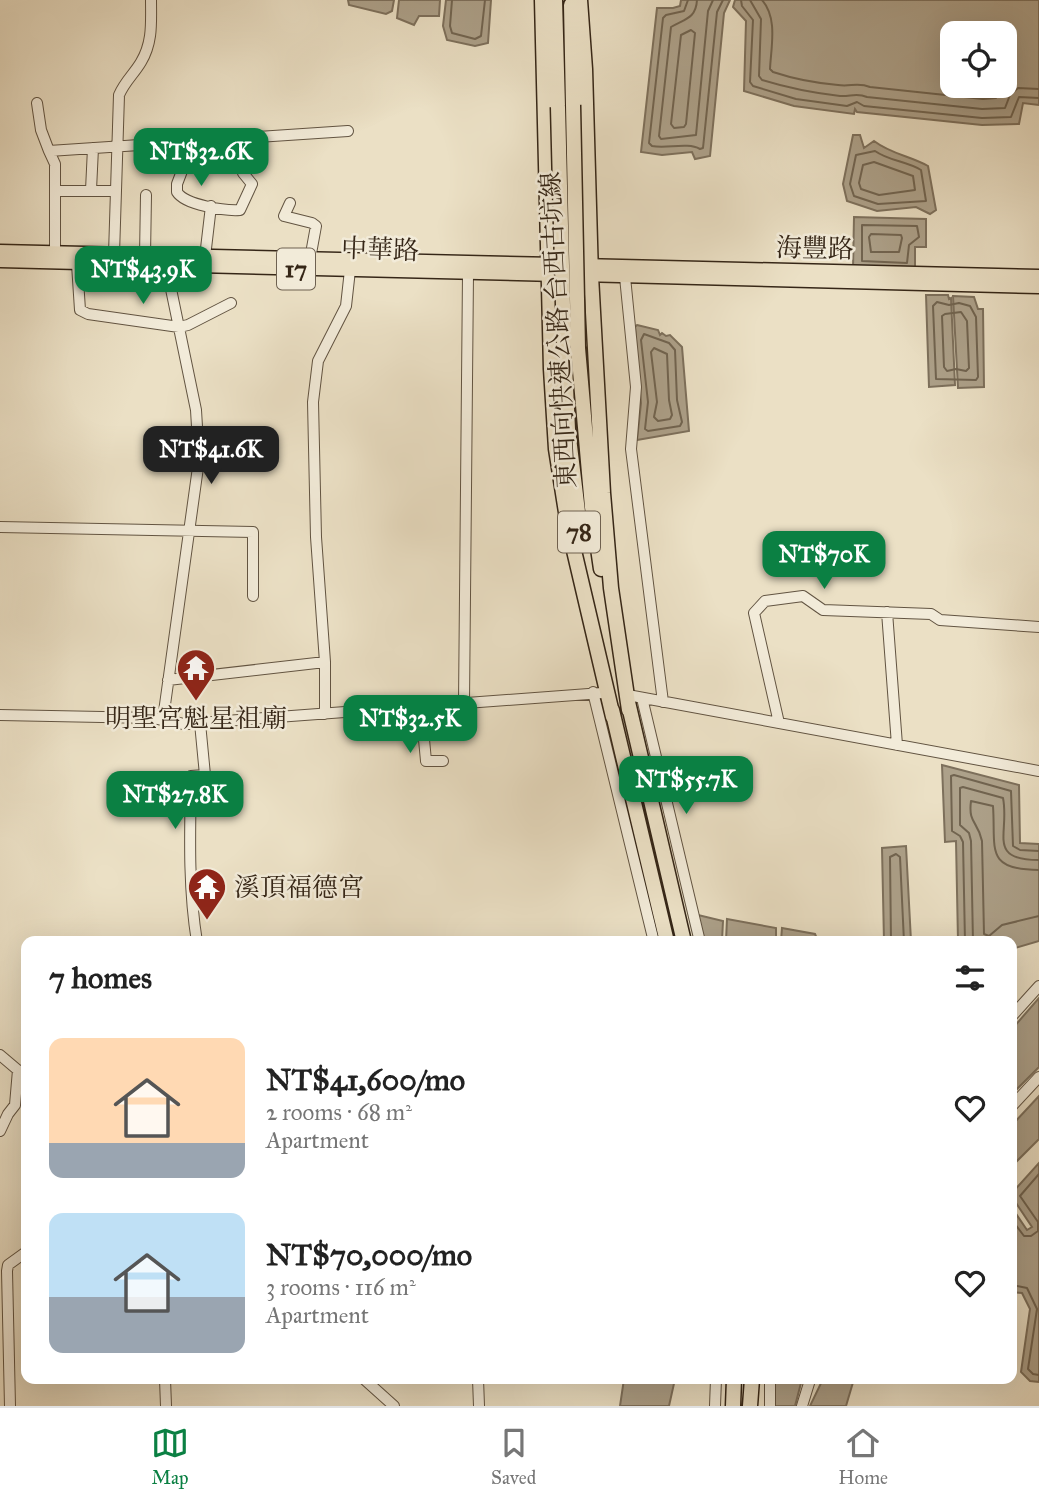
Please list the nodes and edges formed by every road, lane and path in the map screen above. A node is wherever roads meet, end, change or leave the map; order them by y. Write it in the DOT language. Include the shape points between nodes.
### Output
graph roads {
  1 [pos="151,0"];
  2 [pos="542,0"];
  3 [pos="555,0"];
  4 [pos="571,0"];
  5 [pos="580,0"];
  6 [pos="37,103"];
  7 [pos="348,131"];
  8 [pos="116,146"];
  9 [pos="93,148"];
  10 [pos="190,150"];
  11 [pos="49,151"];
  12 [pos="243,173"];
  13 [pos="91,190"];
  14 [pos="56,191"];
  15 [pos="116,191"];
  16 [pos="146,195"];
  17 [pos="290,203"];
  18 [pos="211,206"];
  19 [pos="0,251"];
  20 [pos="55,253"];
  21 [pos="114,254"];
  22 [pos="145,256"];
  23 [pos="205,257"];
  24 [pos="310,259"];
  25 [pos="0,261"];
  26 [pos="165,261"];
  27 [pos="76,264"];
  28 [pos="549,269"];
  29 [pos="350,270"];
  30 [pos="591,271"];
  31 [pos="468,274"];
  32 [pos="1039,276"];
  33 [pos="625,277"];
  34 [pos="1039,287"];
  35 [pos="231,303"];
  36 [pos="179,327"];
  37 [pos="571,346"];
  38 [pos="0,527"];
  39 [pos="189,529"];
  40 [pos="253,596"];
  41 [pos="887,612"];
  42 [pos="1039,627"];
  43 [pos="325,662"];
  44 [pos="168,680"];
  45 [pos="635,701"];
  46 [pos="663,702"];
  47 [pos="464,703"];
  48 [pos="421,707"];
  49 [pos="325,714"];
  50 [pos="0,715"];
  51 [pos="613,717"];
  52 [pos="163,719"];
  53 [pos="200,723"];
  54 [pos="779,723"];
  55 [pos="897,745"];
  56 [pos="443,761"];
  57 [pos="1039,771"];
  58 [pos="196,936"];
  59 [pos="653,936"];
  60 [pos="666,936"];
  61 [pos="683,936"];
  62 [pos="698,936"];
  63 [pos="1039,986"];
  64 [pos="1017,1010"];
  65 [pos="0,1055"];
  66 [pos="18,1070"];
  67 [pos="21,1073"];
  68 [pos="1039,1077"];
  69 [pos="1017,1101"];
  70 [pos="0,1131"];
  71 [pos="21,1256"];
  72 [pos="165,1384"];
  73 [pos="370,1384"];
  74 [pos="478,1384"];
  75 [pos="716,1384"];
  76 [pos="734,1384"];
  77 [pos="751,1384"];
  78 [pos="770,1384"];
  79 [pos="809,1384"];
  80 [pos="10,1406"];
  81 [pos="166,1406"];
  82 [pos="394,1406"];
  83 [pos="479,1406"];
  84 [pos="715,1406"];
  85 [pos="733,1406"];
  86 [pos="750,1406"];
  87 [pos="769,1406"];
  88 [pos="802,1406"];
  1 -- 8 [label="street" via="148,46 119,95"];
  2 -- 28 [label="highway"];
  3 -- 37 [label="highway, 東西向快速公路 台西古坑線 / 78, bridge"];
  4 -- 37 [label="highway, 東西向快速公路 台西古坑線 / 78, bridge"];
  5 -- 30 [label="highway"];
  6 -- 11 [label="street"];
  7 -- 8 [label="street"];
  8 -- 9 [label="street"];
  8 -- 15 [label="street"];
  9 -- 11 [label="street"];
  9 -- 13 [label="street"];
  10 -- 18 [label="street" via="177,192 184,200"];
  11 -- 14 [label="street" via="55,164"];
  12 -- 18 [label="street" via="252,184 240,209"];
  13 -- 14 [label="street"];
  13 -- 15 [label="street"];
  14 -- 20 [label="street"];
  15 -- 21 [label="street"];
  16 -- 22 [label="street"];
  17 -- 24 [label="street" via="284,216 316,226"];
  18 -- 23 [label="street"];
  19 -- 20 [label="main road, 中華路 / 17"];
  20 -- 21 [label="main road, 中華路 / 17"];
  21 -- 22 [label="main road, 中華路 / 17"];
  22 -- 26 [label="main road, 中華路 / 17"];
  23 -- 24 [label="main road, 中華路 / 17"];
  23 -- 26 [label="main road, 中華路 / 17"];
  24 -- 28 [label="main road, 中華路 / 17"];
  25 -- 27 [label="main road, 中華路 / 17"];
  26 -- 27 [label="main road, 中華路 / 17"];
  26 -- 29 [label="main road, 中華路 / 17"];
  26 -- 36 [label="street"];
  27 -- 36 [label="street" via="80,310"];
  28 -- 30 [label="main road, 中華路 / 17"];
  28 -- 31 [label="main road, 中華路 / 17"];
  28 -- 51 [label="highway" via="556,449 568,525"];
  29 -- 31 [label="main road, 中華路 / 17"];
  29 -- 43 [label="street" via="346,306 317,362 313,402"];
  30 -- 32 [label="main road, 海豐路 / 17"];
  30 -- 33 [label="main road, 海豐路 / 17"];
  30 -- 45 [label="highway" via="609,561"];
  31 -- 47 [label="street"];
  33 -- 34 [label="main road, 海豐路 / 17"];
  33 -- 46 [label="street" via="636,387 631,449"];
  35 -- 36 [label="street"];
  36 -- 39 [label="street" via="196,410 199,460"];
  37 -- 45 [label="highway, 東西向快速公路 台西古坑線 / 78" via="607,607"];
  37 -- 51 [label="highway, 東西向快速公路 台西古坑線 / 78" via="568,429 579,529"];
  38 -- 39 [label="street"];
  39 -- 40 [label="street" via="253,532"];
  39 -- 44 [label="street"];
  41 -- 42 [label="street"];
  41 -- 54 [label="street" via="823,610 803,596 765,601 757,608 754,612"];
  41 -- 55 [label="street"];
  43 -- 44 [label="street"];
  43 -- 49 [label="street"];
  44 -- 52 [label="street"];
  45 -- 46 [label="street"];
  45 -- 61 [label="highway, 東西向快速公路 台西古坑線 / 78" via="652,807"];
  45 -- 62 [label="street"];
  46 -- 54 [label="street"];
  47 -- 48 [label="street"];
  47 -- 59 [label="street" via="598,692"];
  48 -- 49 [label="street"];
  48 -- 56 [label="street" via="426,761"];
  49 -- 53 [label="street"];
  50 -- 52 [label="street"];
  51 -- 60 [label="highway, 東西向快速公路 台西古坑線 / 78"];
  52 -- 53 [label="street"];
  53 -- 58 [label="street" via="205,775 191,776 191,906"];
  54 -- 55 [label="street"];
  55 -- 57 [label="street"];
  63 -- 64 [label="street"];
  65 -- 66 [label="street"];
  66 -- 67 [label="street"];
  66 -- 70 [label="street" via="15,1105"];
  68 -- 69 [label="street"];
  71 -- 80 [label="street" via="7,1271"];
  72 -- 81 [label="street"];
  73 -- 82 [label="street"];
  74 -- 83 [label="street"];
  75 -- 84 [label="street"];
  76 -- 85 [label="highway"];
  77 -- 86 [label="highway"];
  78 -- 87 [label="street"];
  79 -- 88 [label="street"];
}
